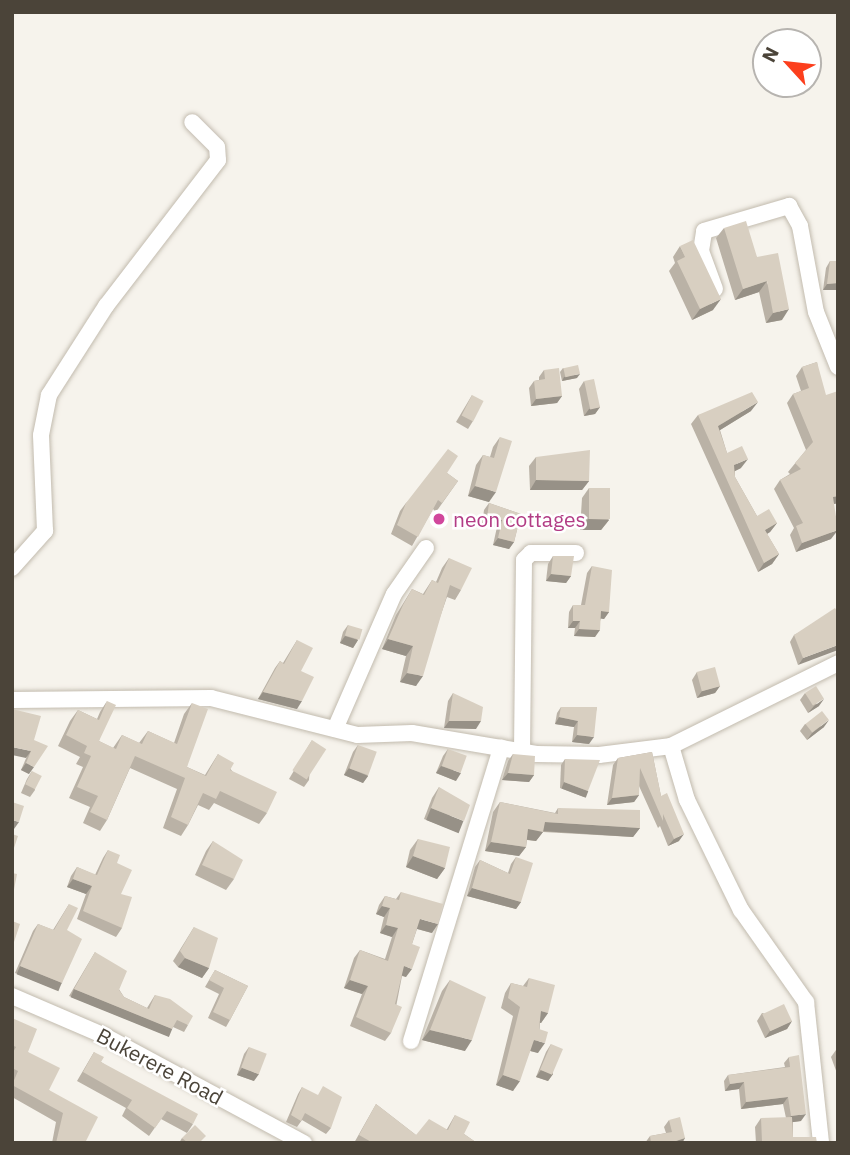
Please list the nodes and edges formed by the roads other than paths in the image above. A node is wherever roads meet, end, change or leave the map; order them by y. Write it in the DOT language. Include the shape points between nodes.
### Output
graph roads {
  1 [pos="192,122"];
  2 [pos="715,289"];
  3 [pos="838,367"];
  4 [pos="426,548"];
  5 [pos="576,553"];
  6 [pos="12,568"];
  7 [pos="838,663"];
  8 [pos="12,700"];
  9 [pos="335,729"];
  10 [pos="671,746"];
  11 [pos="501,748"];
  12 [pos="522,752"];
  13 [pos="13,998"];
  14 [pos="411,1041"];
  15 [pos="303,1143"];
  16 [pos="821,1143"];
  1 -- 6 [label="street" via="217,147 218,160 106,306 49,395 41,435 46,531"];
  2 -- 3 [label="street" via="701,251 704,231 789,206 800,226 816,312"];
  4 -- 9 [label="street" via="394,594"];
  5 -- 12 [label="street" via="531,553 524,560"];
  7 -- 10 [label="street"];
  8 -- 9 [label="street" via="202,697"];
  9 -- 11 [label="street"];
  10 -- 12 [label="street" via="599,755"];
  10 -- 16 [label="street" via="687,800 741,910 806,1002"];
  11 -- 12 [label="street"];
  11 -- 14 [label="street"];
  13 -- 15 [label="street, Bukerere Road" via="105,1036"];
}
